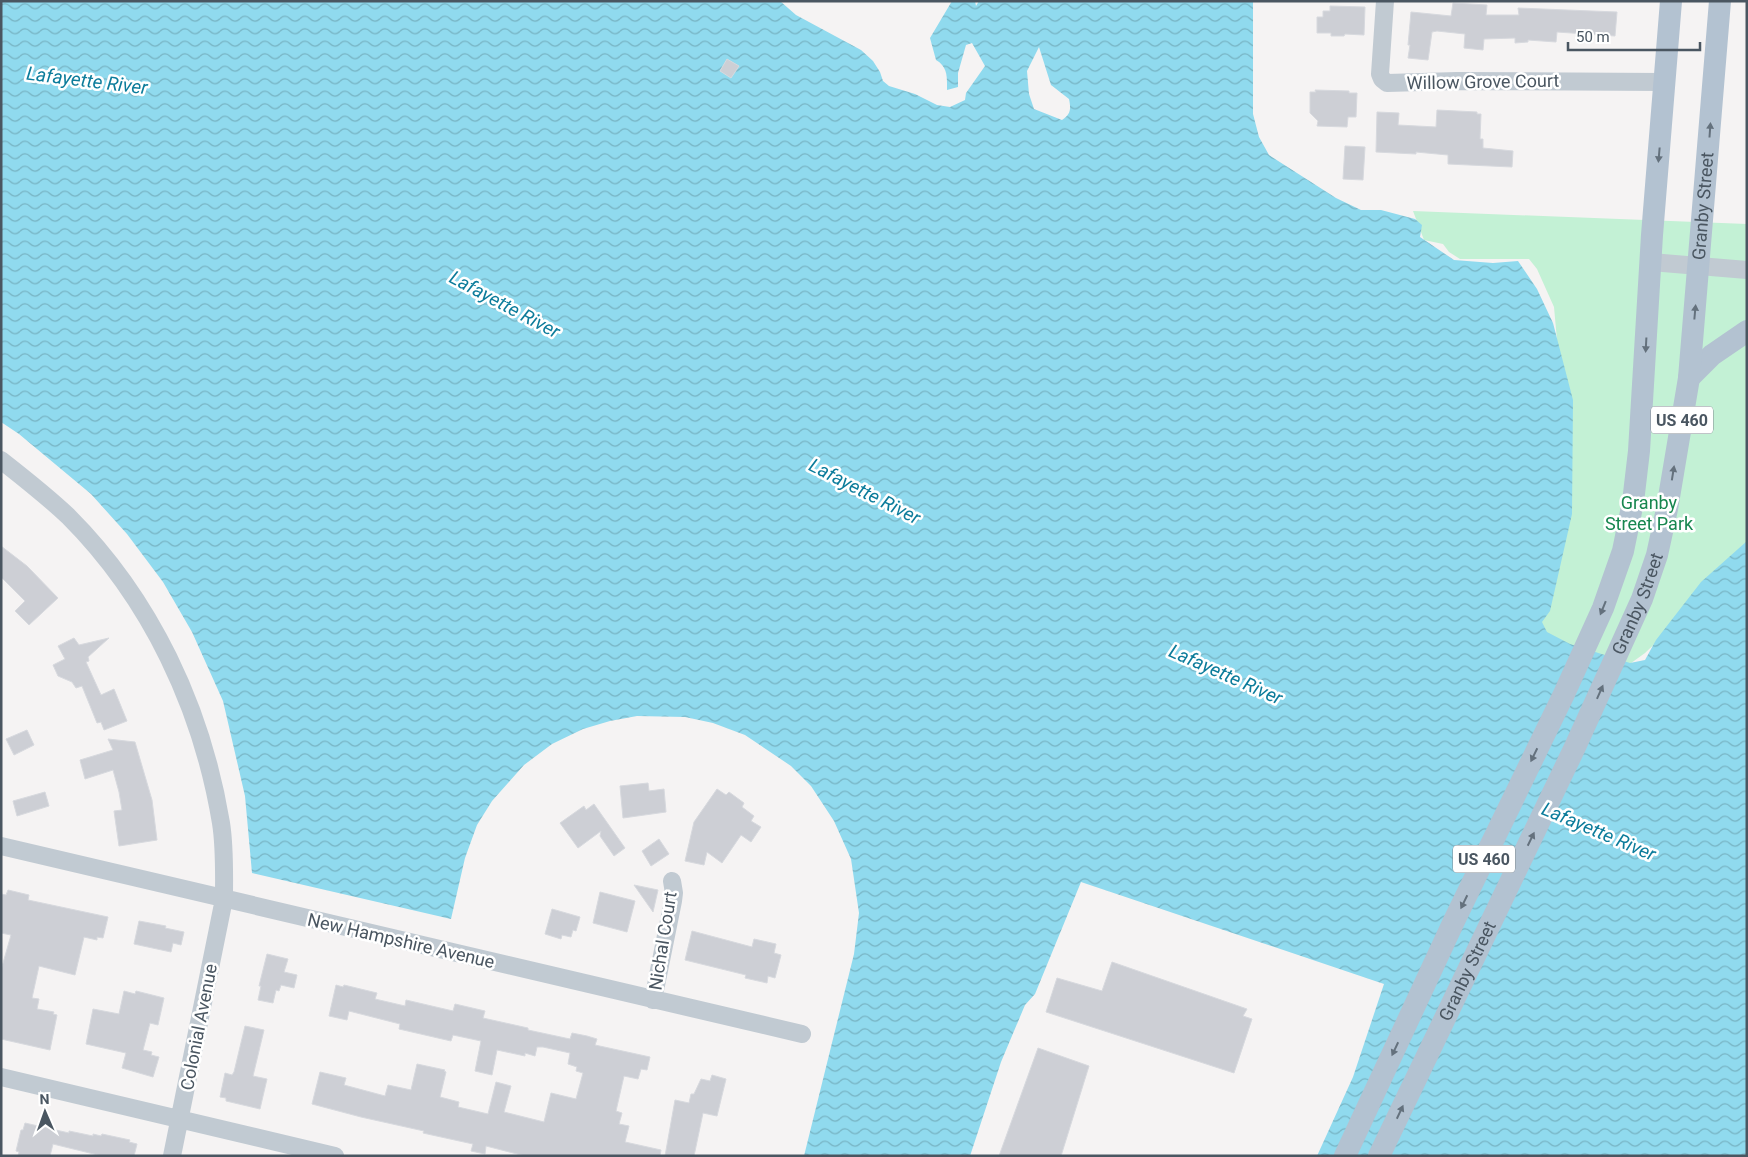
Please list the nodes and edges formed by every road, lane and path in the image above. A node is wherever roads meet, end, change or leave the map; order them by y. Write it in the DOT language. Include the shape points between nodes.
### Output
graph roads {
  1 [pos="1385,1"];
  2 [pos="1671,1"];
  3 [pos="1720,1"];
  4 [pos="1664,82"];
  5 [pos="1650,262"];
  6 [pos="1698,266"];
  7 [pos="1747,270"];
  8 [pos="1747,331"];
  9 [pos="1689,378"];
  10 [pos="1,460"];
  11 [pos="1,846"];
  12 [pos="672,881"];
  13 [pos="224,899"];
  14 [pos="653,1000"];
  15 [pos="802,1034"];
  16 [pos="1,1077"];
  17 [pos="180,1120"];
  18 [pos="172,1156"];
  19 [pos="335,1156"];
  20 [pos="1345,1156"];
  21 [pos="1379,1156"];
  1 -- 4 [label="street, Willow Grove Court" via="1380,74 1387,83"];
  2 -- 4 [label="main road, Granby Street / US 460"];
  6 -- 3 [label="main road, Granby Street / US 460, one-way"];
  4 -- 5 [label="main road, Granby Street / US 460, one-way"];
  5 -- 6 [label="street"];
  5 -- 20 [label="main road, Granby Street / US 460, one-way" via="1639,451 1630,522 1619,562 1603,608 1564,694"];
  6 -- 7 [label="street"];
  9 -- 6 [label="main road, Granby Street / US 460, one-way"];
  8 -- 9 [label="main road" via="1712,355"];
  21 -- 9 [label="main road, Granby Street / US 460, one-way" via="1575,747 1642,598 1668,509"];
  10 -- 13 [label="street, Colonial Avenue" via="32,483 95,546 126,586 158,637 198,725 211,771 221,825"];
  11 -- 13 [label="street, New Hampshire Avenue"];
  12 -- 14 [label="street, Nichal Court" via="673,901"];
  13 -- 14 [label="street, New Hampshire Avenue"];
  13 -- 17 [label="street, Colonial Avenue"];
  14 -- 15 [label="street, New Hampshire Avenue"];
  16 -- 17 [label="street"];
  17 -- 18 [label="street, Colonial Avenue"];
  17 -- 19 [label="street"];
}
